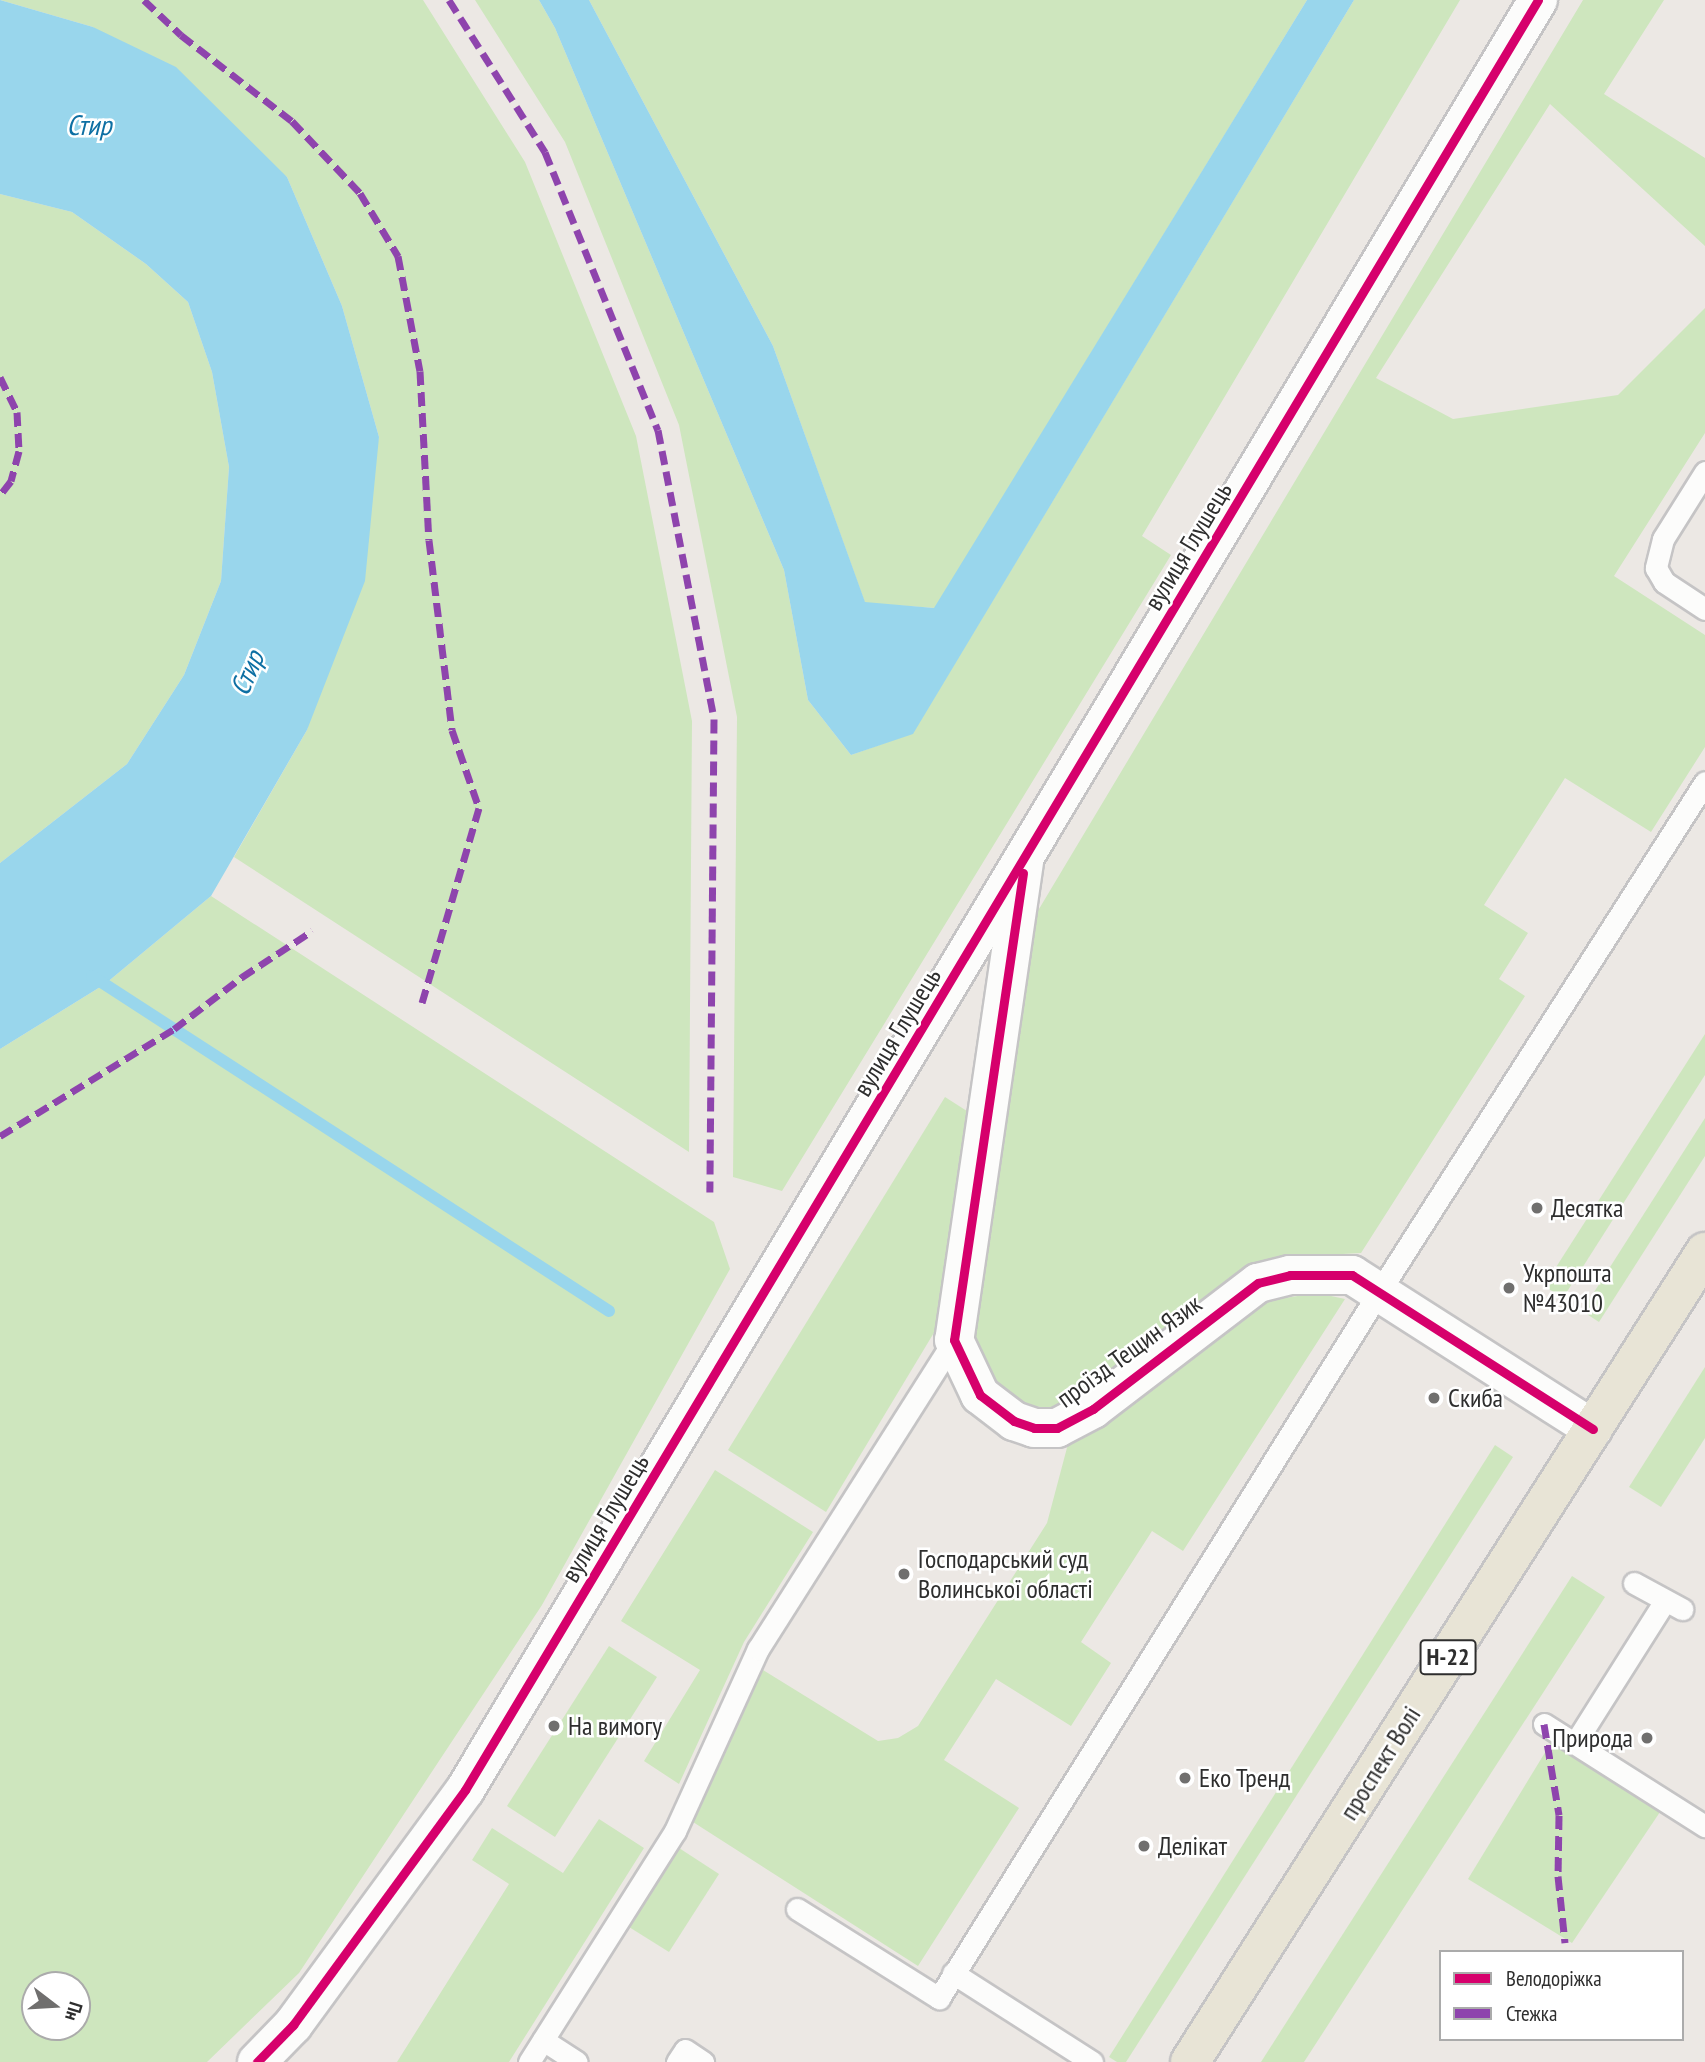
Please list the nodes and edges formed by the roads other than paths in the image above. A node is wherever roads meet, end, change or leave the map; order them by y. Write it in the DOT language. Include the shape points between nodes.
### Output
graph roads {
  1 [pos="1538,0"];
  2 [pos="1705,472"];
  3 [pos="1705,609"];
  4 [pos="1705,782"];
  5 [pos="1024,862"];
  6 [pos="1705,1252"];
  7 [pos="1379,1292"];
  8 [pos="954,1340"];
  9 [pos="1592,1429"];
  10 [pos="1634,1583"];
  11 [pos="1545,1724"];
  12 [pos="1575,1743"];
  13 [pos="1705,1826"];
  14 [pos="797,1909"];
  15 [pos="953,1973"];
  16 [pos="543,2039"];
  17 [pos="257,2062"];
  18 [pos="529,2062"];
  19 [pos="577,2062"];
  20 [pos="677,2062"];
  21 [pos="704,2062"];
  22 [pos="1092,2062"];
  23 [pos="1190,2062"];
  1 -- 5 [label="street, вулиця Глушець"];
  2 -- 3 [label="lane" via="1663,539 1656,568 1664,582"];
  4 -- 7 [label="lane"];
  5 -- 8 [label="street"];
  5 -- 17 [label="street, вулиця Глушець" via="465,1790 293,2025"];
  6 -- 9 [label="main road, проспект Волі / Н-22"];
  7 -- 8 [label="street, проїзд Тещин Язик" via="1352,1275 1290,1275 1258,1283 1093,1409 1057,1428 1034,1428 994,1409 980,1395"];
  7 -- 9 [label="street, проїзд Тещин Язик"];
  7 -- 15 [label="lane"];
  8 -- 16 [label="lane" via="758,1649 675,1831"];
  9 -- 23 [label="main road, проспект Волі / Н-22"];
  10 -- 12 [label="lane" via="1673,1606"];
  11 -- 12 [label="lane"];
  12 -- 13 [label="lane"];
  14 -- 15 [label="lane" via="939,1998"];
  15 -- 22 [label="lane"];
  16 -- 18 [label="lane"];
  16 -- 19 [label="lane"];
  20 -- 21 [label="lane" via="685,2050"];
}
